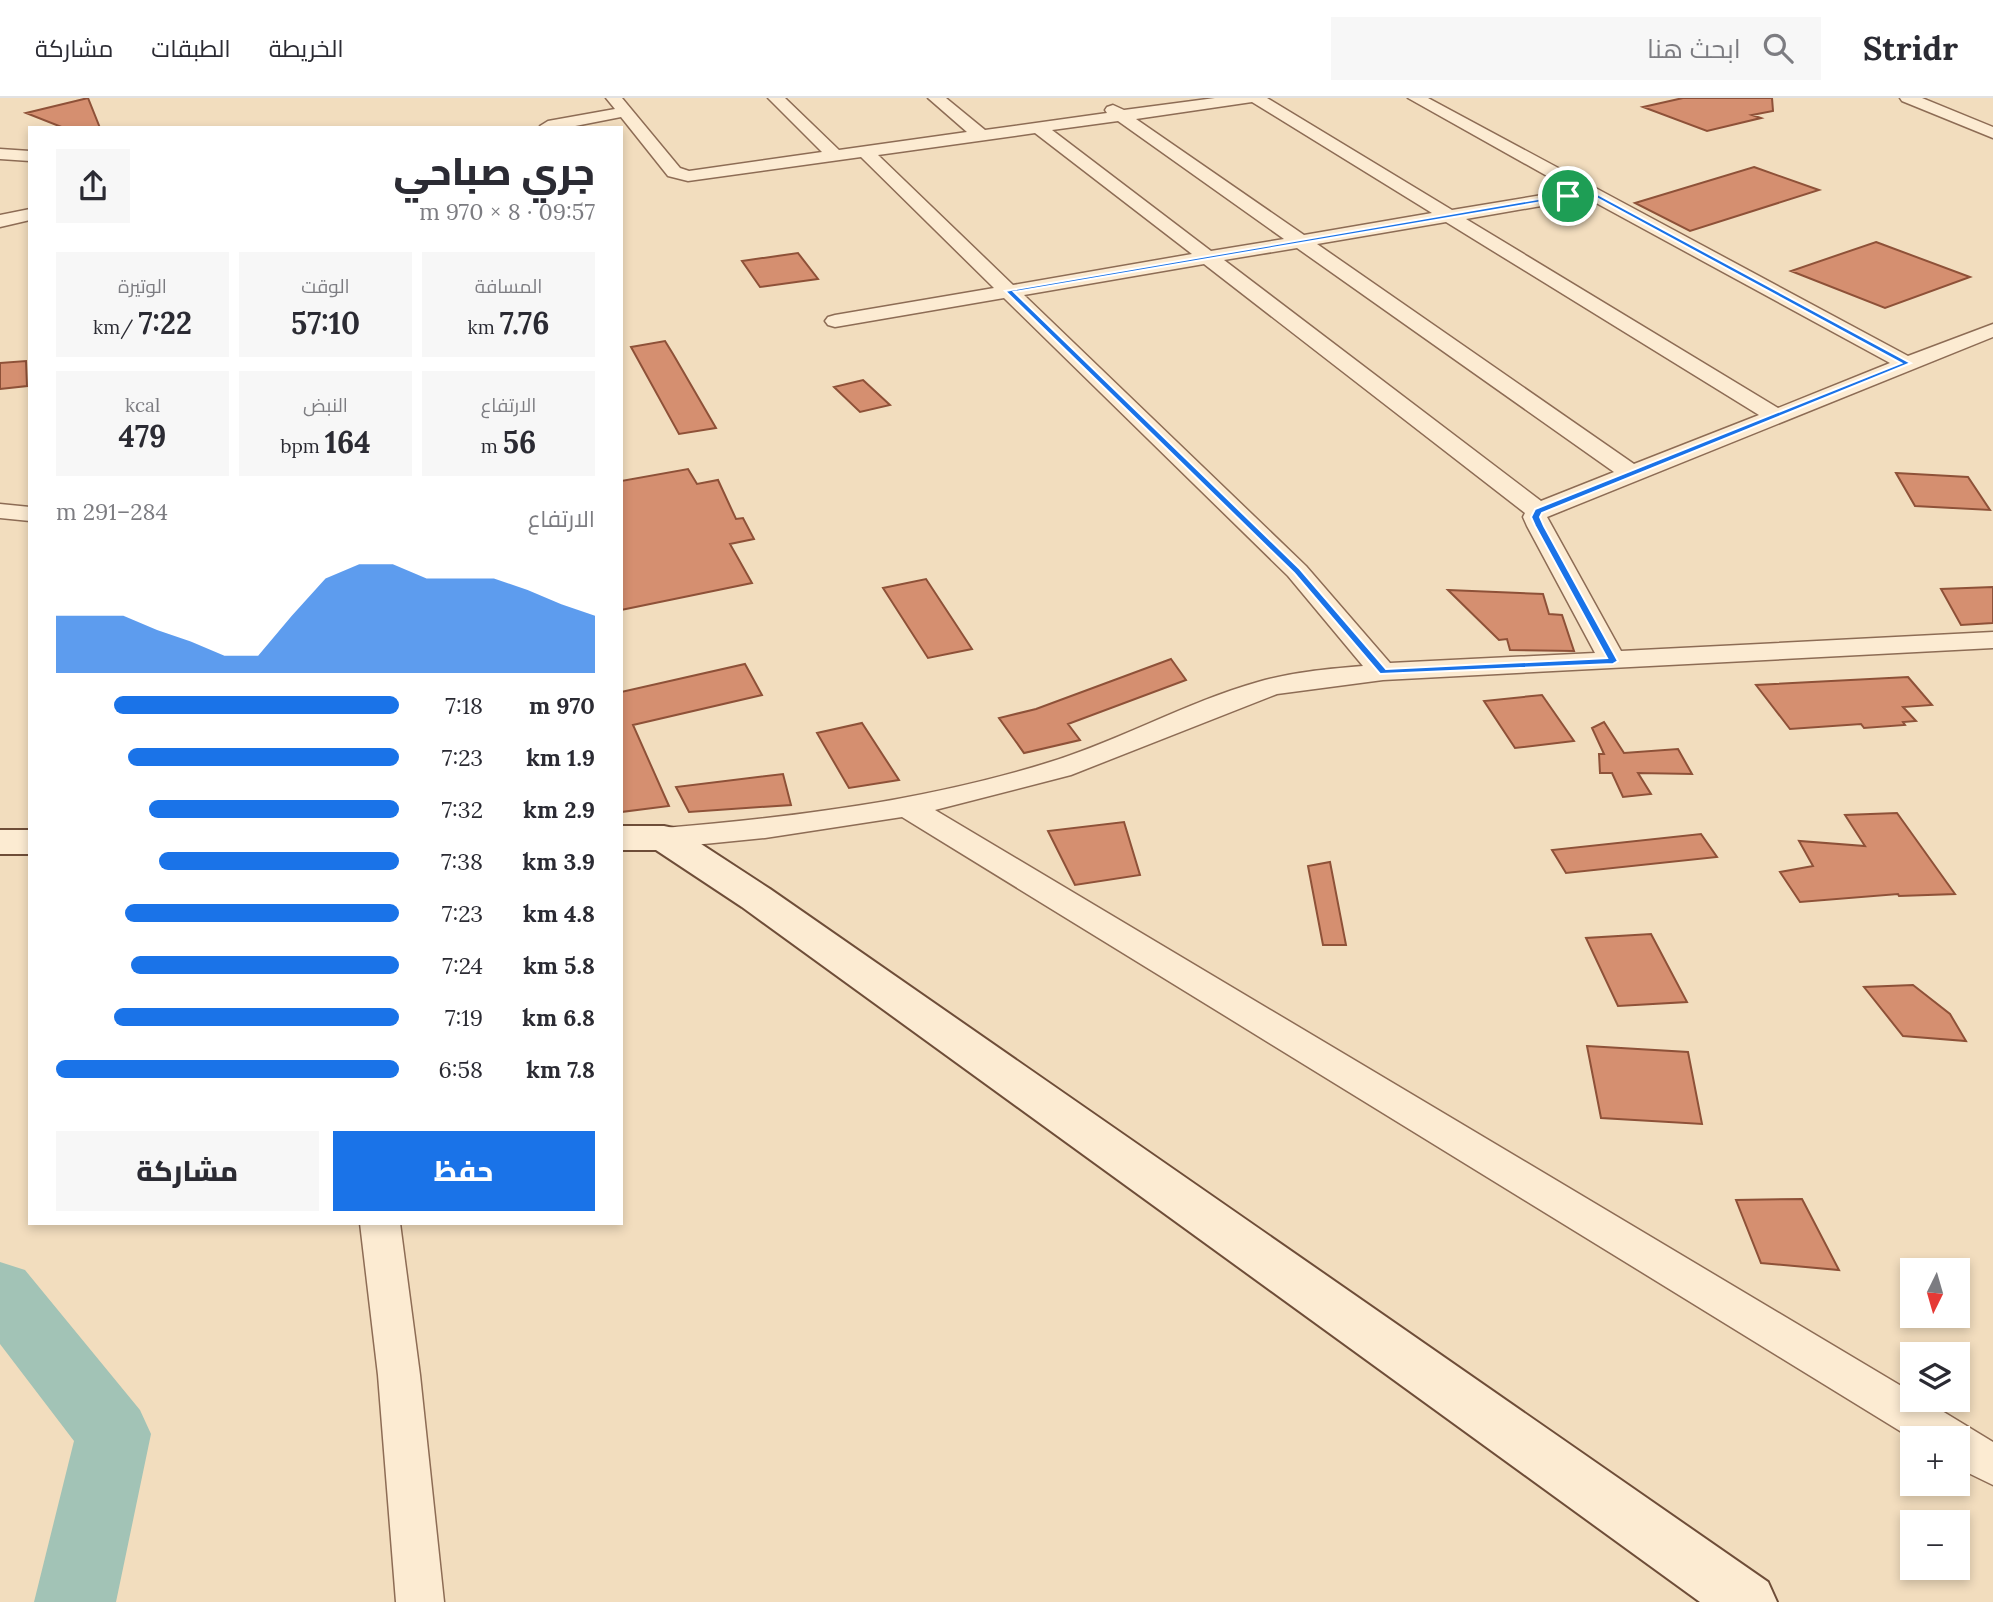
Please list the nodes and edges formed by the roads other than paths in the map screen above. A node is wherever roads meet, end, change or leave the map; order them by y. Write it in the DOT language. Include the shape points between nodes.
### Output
graph roads {
  1 [pos="776,98"];
  2 [pos="936,98"];
  3 [pos="1095,98"];
  4 [pos="1249,98"];
  5 [pos="1256,98"];
  6 [pos="1416,98"];
  7 [pos="1908,98"];
  8 [pos="620,105"];
  9 [pos="1121,116"];
  10 [pos="548,126"];
  11 [pos="1039,128"];
  12 [pos="1993,133"];
  13 [pos="982,136"];
  14 [pos="866,153"];
  15 [pos="0,154"];
  16 [pos="28,156"];
  17 [pos="836,157"];
  18 [pos="1590,192"];
  19 [pos="28,214"];
  20 [pos="1450,216"];
  21 [pos="0,221"];
  22 [pos="1300,241"];
  23 [pos="1206,257"];
  24 [pos="1008,291"];
  25 [pos="835,321"];
  26 [pos="1993,330"];
  27 [pos="1907,363"];
  28 [pos="1776,416"];
  29 [pos="1631,472"];
  30 [pos="0,511"];
  31 [pos="1538,511"];
  32 [pos="28,514"];
  33 [pos="1993,640"];
  34 [pos="1613,661"];
  35 [pos="1383,672"];
  36 [pos="907,807"];
  37 [pos="643,838"];
  38 [pos="0,842"];
  39 [pos="28,842"];
  40 [pos="380,1225"];
  41 [pos="1929,1426"];
  42 [pos="1970,1451"];
  43 [pos="1993,1465"];
  44 [pos="420,1602"];
  45 [pos="1748,1602"];
  1 -- 17 [label="street"];
  2 -- 13 [label="street"];
  3 -- 9 [label="street"];
  4 -- 9 [label="street"];
  5 -- 20 [label="street"];
  6 -- 18 [label="street"];
  7 -- 12 [label="street"];
  8 -- 10 [label="street"];
  8 -- 17 [label="street" via="679,175"];
  9 -- 11 [label="street"];
  9 -- 22 [label="street"];
  11 -- 13 [label="street"];
  11 -- 23 [label="street"];
  13 -- 14 [label="street"];
  14 -- 17 [label="street"];
  14 -- 24 [label="street"];
  15 -- 16 [label="street"];
  18 -- 20 [label="street"];
  18 -- 27 [label="street"];
  19 -- 21 [label="street"];
  20 -- 22 [label="street"];
  20 -- 28 [label="street"];
  22 -- 23 [label="street"];
  22 -- 29 [label="street"];
  23 -- 24 [label="street"];
  23 -- 31 [label="street"];
  24 -- 25 [label="street"];
  24 -- 35 [label="street" via="1297,571"];
  26 -- 27 [label="street"];
  27 -- 28 [label="street"];
  28 -- 29 [label="street"];
  29 -- 31 [label="street"];
  30 -- 32 [label="street"];
  31 -- 34 [label="street" via="1539,526"];
  33 -- 34 [label="street"];
  34 -- 35 [label="street"];
  35 -- 36 [label="street" via="1269,688 1061,768"];
  36 -- 37 [label="street" via="767,831"];
  36 -- 41 [label="street"];
  37 -- 45 [label="street" via="756,898"];
  38 -- 39 [label="street"];
  40 -- 44 [label="street"];
  42 -- 43 [label="street"];
}
